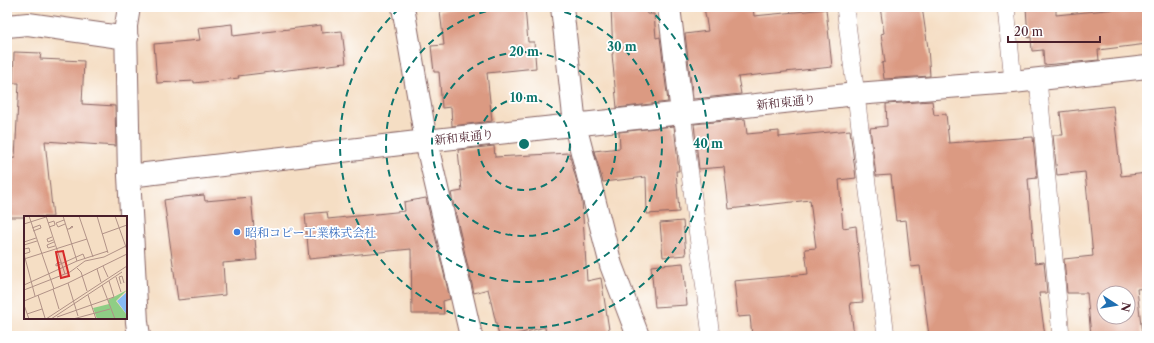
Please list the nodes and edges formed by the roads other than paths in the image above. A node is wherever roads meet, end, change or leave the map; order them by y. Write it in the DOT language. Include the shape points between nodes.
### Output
graph roads {
  1 [pos="129,7"];
  2 [pos="403,7"];
  3 [pos="562,7"];
  4 [pos="669,7"];
  5 [pos="845,7"];
  6 [pos="1006,7"];
  7 [pos="7,26"];
  8 [pos="127,38"];
  9 [pos="1147,67"];
  10 [pos="1038,78"];
  11 [pos="1013,82"];
  12 [pos="856,94"];
  13 [pos="682,113"];
  14 [pos="574,125"];
  15 [pos="426,141"];
  16 [pos="129,176"];
  17 [pos="139,336"];
  18 [pos="471,336"];
  19 [pos="638,336"];
  20 [pos="711,336"];
  21 [pos="886,336"];
  22 [pos="1061,336"];
  1 -- 8 [label="street"];
  2 -- 15 [label="street"];
  3 -- 14 [label="street"];
  4 -- 13 [label="street"];
  5 -- 12 [label="lane"];
  6 -- 11 [label="lane"];
  7 -- 8 [label="street" via="28,24"];
  8 -- 16 [label="street"];
  9 -- 10 [label="street, 新和東通り"];
  10 -- 11 [label="street, 新和東通り"];
  10 -- 22 [label="lane"];
  11 -- 12 [label="street, 新和東通り"];
  12 -- 13 [label="street, 新和東通り"];
  12 -- 21 [label="lane"];
  13 -- 14 [label="street, 新和東通り"];
  13 -- 20 [label="lane"];
  14 -- 15 [label="street, 新和東通り"];
  14 -- 19 [label="street" via="611,265"];
  15 -- 16 [label="street, 新和東通り"];
  15 -- 18 [label="street"];
  16 -- 17 [label="street" via="136,322"];
}
